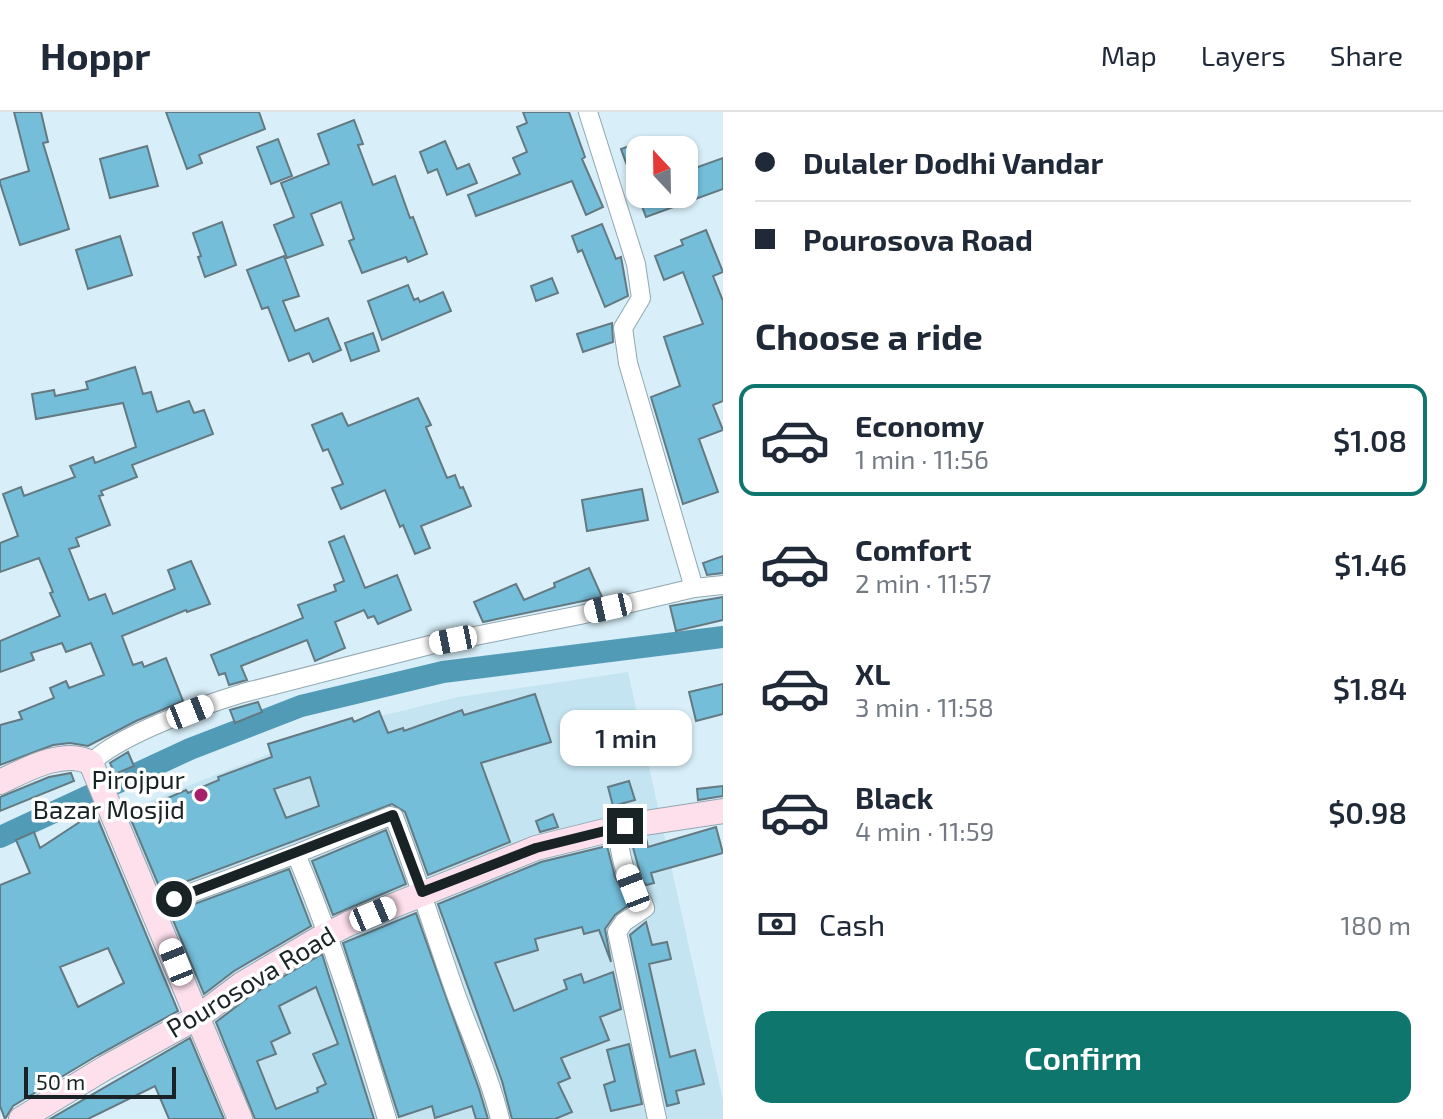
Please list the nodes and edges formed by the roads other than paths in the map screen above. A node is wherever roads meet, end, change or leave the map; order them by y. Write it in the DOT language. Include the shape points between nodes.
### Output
graph roads {
  1 [pos="588,112"];
  2 [pos="723,585"];
  3 [pos="694,588"];
  4 [pos="91,763"];
  5 [pos="0,782"];
  6 [pos="723,811"];
  7 [pos="618,827"];
  8 [pos="296,854"];
  9 [pos="422,892"];
  10 [pos="153,907"];
  11 [pos="328,934"];
  12 [pos="198,1017"];
  13 [pos="21,1119"];
  14 [pos="240,1119"];
  15 [pos="387,1119"];
  16 [pos="500,1119"];
  17 [pos="657,1119"];
  1 -- 3 [label="street" via="636,264 641,298 623,328 628,363"];
  2 -- 3 [label="street"];
  3 -- 4 [label="street" via="430,645 243,693 103,750"];
  4 -- 5 [label="street" via="80,757 59,759"];
  4 -- 10 [label="street"];
  6 -- 7 [label="street, Pourosova Road"];
  7 -- 9 [label="street, Pourosova Road" via="536,848"];
  7 -- 17 [label="street" via="627,872 645,908 617,932"];
  8 -- 9 [label="street" via="393,815"];
  8 -- 10 [label="street"];
  8 -- 11 [label="street"];
  9 -- 11 [label="street, Pourosova Road"];
  9 -- 16 [label="street"];
  10 -- 12 [label="street"];
  11 -- 12 [label="street, Pourosova Road" via="242,984"];
  11 -- 15 [label="street"];
  12 -- 13 [label="street, Pourosova Road"];
  12 -- 14 [label="street"];
}
